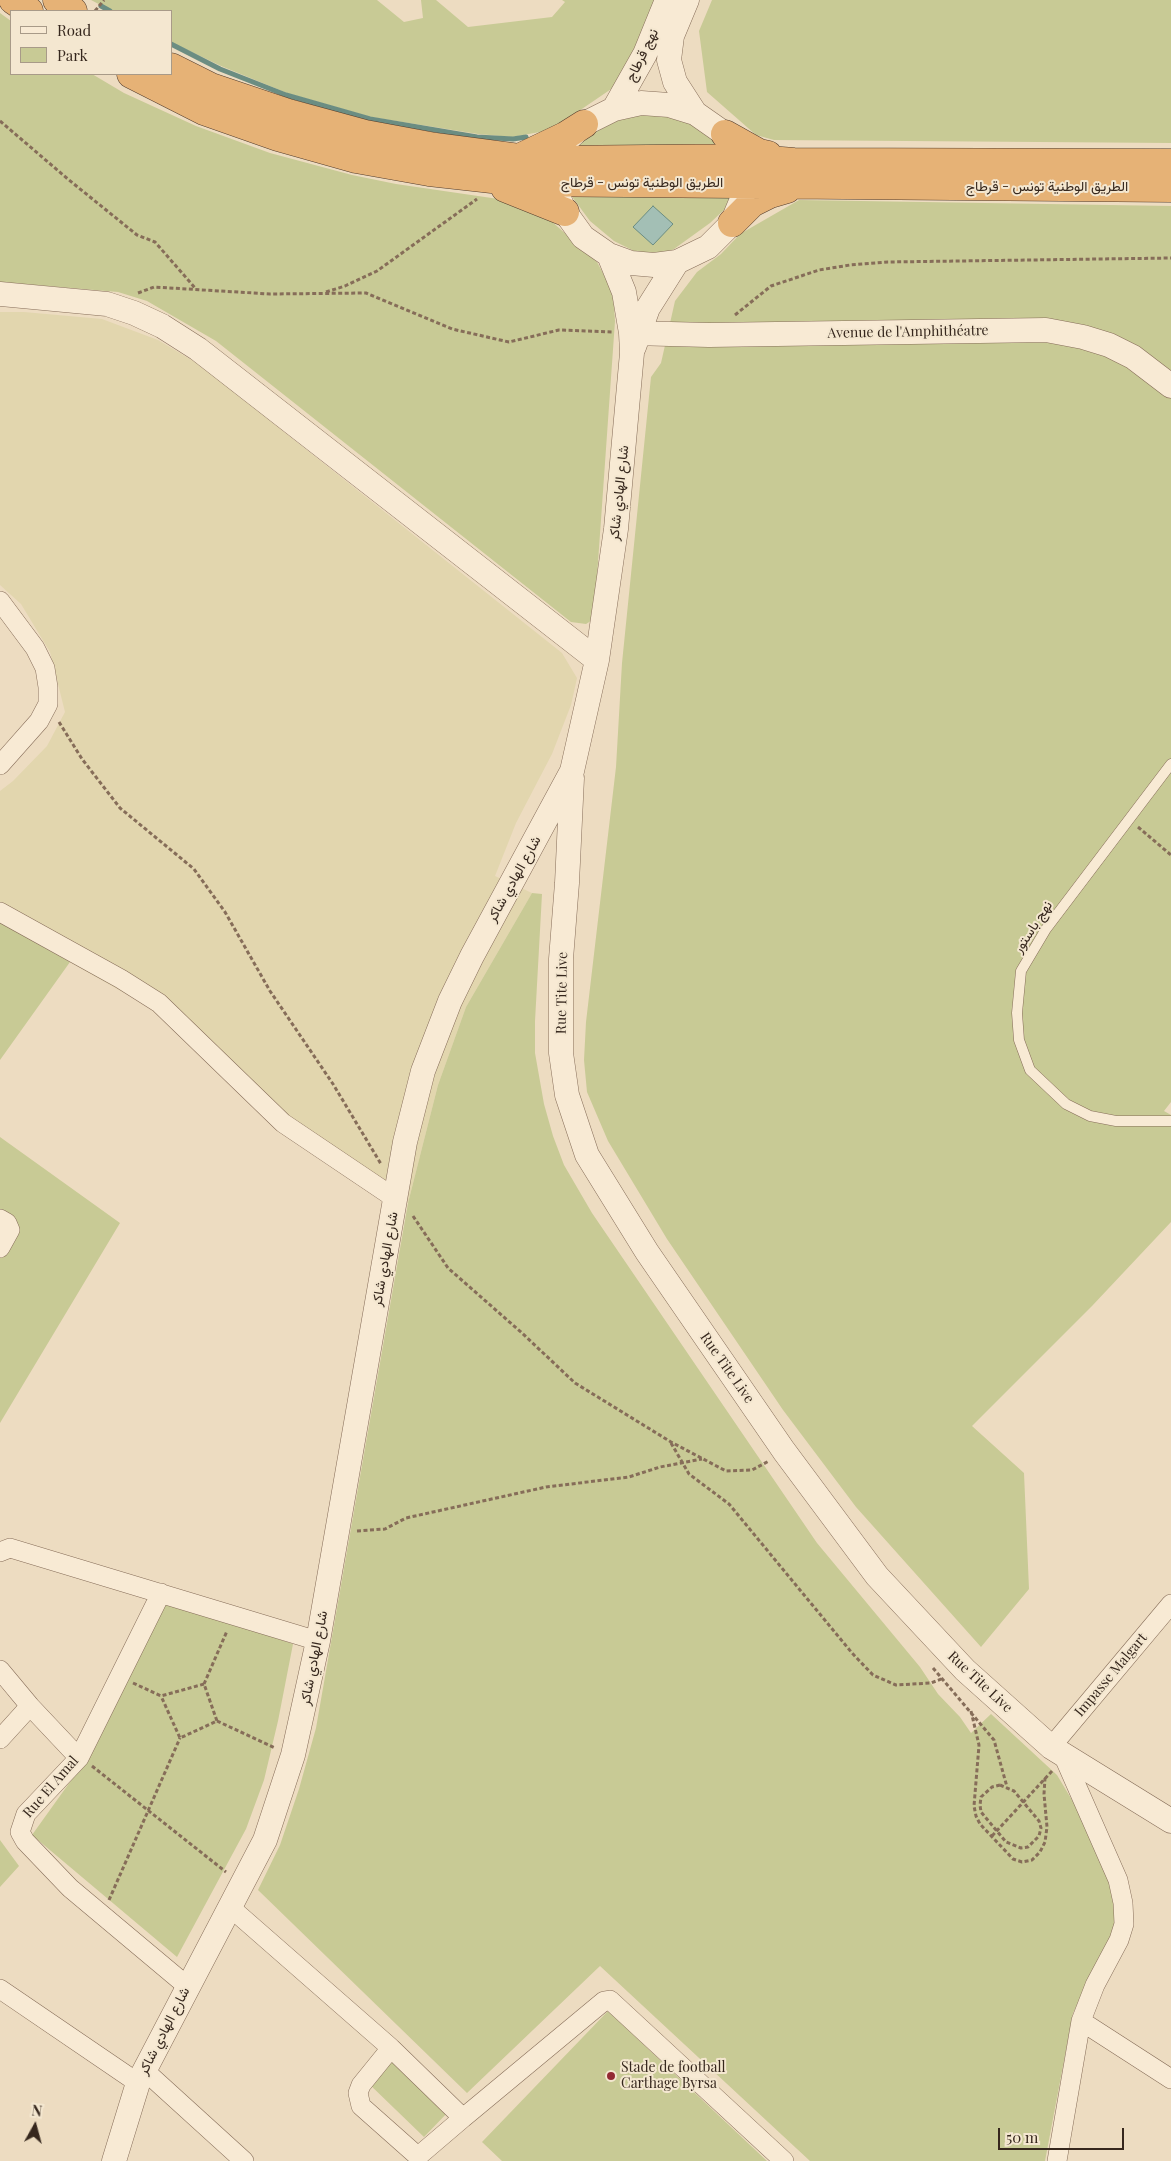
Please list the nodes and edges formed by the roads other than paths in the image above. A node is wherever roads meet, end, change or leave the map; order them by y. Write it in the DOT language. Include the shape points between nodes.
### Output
graph roads {
  1 [pos="13,0"];
  2 [pos="57,0"];
  3 [pos="667,0"];
  4 [pos="687,0"];
  5 [pos="28,10"];
  6 [pos="72,10"];
  7 [pos="172,68"];
  8 [pos="133,75"];
  9 [pos="614,109"];
  10 [pos="695,114"];
  11 [pos="584,124"];
  12 [pos="725,134"];
  13 [pos="519,158"];
  14 [pos="1171,163"];
  15 [pos="745,171"];
  16 [pos="552,172"];
  17 [pos="796,174"];
  18 [pos="483,178"];
  19 [pos="1171,188"];
  20 [pos="565,212"];
  21 [pos="732,223"];
  22 [pos="609,255"];
  23 [pos="677,262"];
  24 [pos="0,294"];
  25 [pos="634,340"];
  26 [pos="1171,386"];
  27 [pos="0,601"];
  28 [pos="597,660"];
  29 [pos="1171,764"];
  30 [pos="0,765"];
  31 [pos="572,771"];
  32 [pos="0,912"];
  33 [pos="1171,1121"];
  34 [pos="396,1196"];
  35 [pos="0,1218"];
  36 [pos="0,1248"];
  37 [pos="0,1552"];
  38 [pos="161,1594"];
  39 [pos="1171,1604"];
  40 [pos="318,1641"];
  41 [pos="0,1670"];
  42 [pos="30,1706"];
  43 [pos="0,1739"];
  44 [pos="1057,1751"];
  45 [pos="79,1758"];
  46 [pos="1171,1821"];
  47 [pos="231,1908"];
  48 [pos="187,1986"];
  49 [pos="0,1989"];
  50 [pos="1081,2021"];
  51 [pos="391,2048"];
  52 [pos="141,2077"];
  53 [pos="1171,2079"];
  54 [pos="462,2118"];
  55 [pos="114,2161"];
  56 [pos="244,2161"];
  57 [pos="784,2161"];
  58 [pos="1057,2161"];
  1 -- 5 [label="highway"];
  2 -- 6 [label="highway"];
  3 -- 9 [label="street, نهج قرطاج" via="645,54"];
  4 -- 10 [label="street, نهج قرطاج" via="672,36 669,60 675,82"];
  7 -- 13 [label="highway, الطريق الوطنية تونس - قرطاج" via="211,87 365,134"];
  8 -- 18 [label="highway, الطريق الوطنية تونس - قرطاج" via="204,111 278,137 356,158"];
  9 -- 10 [label="street" via="641,103 669,105"];
  9 -- 11 [label="street"];
  10 -- 12 [label="street"];
  11 -- 13 [label="highway"];
  11 -- 16 [label="street" via="565,142"];
  12 -- 15 [label="street"];
  12 -- 17 [label="highway"];
  13 -- 16 [label="highway, الطريق الوطنية تونس - قرطاج"];
  14 -- 17 [label="highway, الطريق الوطنية تونس - قرطاج"];
  15 -- 16 [label="highway, الطريق الوطنية تونس - قرطاج"];
  15 -- 17 [label="highway, الطريق الوطنية تونس - قرطاج"];
  15 -- 21 [label="street" via="742,199"];
  16 -- 18 [label="highway, الطريق الوطنية تونس - قرطاج" via="518,182"];
  16 -- 20 [label="street"];
  17 -- 19 [label="highway, الطريق الوطنية تونس - قرطاج"];
  17 -- 21 [label="highway" via="752,203"];
  18 -- 20 [label="highway"];
  20 -- 22 [label="street" via="583,237"];
  21 -- 23 [label="street" via="708,247"];
  22 -- 23 [label="street" via="631,263"];
  22 -- 25 [label="street" via="624,292"];
  23 -- 25 [label="street" via="648,308"];
  24 -- 28 [label="street" via="107,304 162,326 198,349"];
  25 -- 26 [label="street, Avenue de l'Amphithéatre" via="709,335 1046,330 1109,345"];
  25 -- 28 [label="street, شارع الهادي شاكر" via="616,529"];
  27 -- 30 [label="street" via="35,648 45,668 48,686 48,704 39,721"];
  28 -- 31 [label="street, شارع الهادي شاكر"];
  29 -- 33 [label="lane, نهج باستور" via="1046,929 1021,971 1017,1013 1019,1040 1030,1070 1066,1104 1090,1116 1116,1122"];
  31 -- 34 [label="street, شارع الهادي شاكر" via="472,956 432,1043 413,1105"];
  31 -- 44 [label="street, Rue Tite Live" via="568,883 561,959 561,1053 567,1095 587,1155 647,1252 784,1451 877,1576 965,1670"];
  32 -- 34 [label="street" via="159,1002 282,1124"];
  34 -- 40 [label="street, شارع الهادي شاكر"];
  35 -- 36 [label="street" via="10,1230"];
  37 -- 38 [label="street" via="10,1548"];
  38 -- 40 [label="street"];
  38 -- 45 [label="street, Rue El Amal"];
  39 -- 44 [label="street, Impasse Malgart"];
  40 -- 47 [label="street, شارع الهادي شاكر" via="282,1794"];
  41 -- 42 [label="street"];
  42 -- 43 [label="street"];
  42 -- 45 [label="street"];
  44 -- 46 [label="street, Rue Tite Live"];
  44 -- 50 [label="street" via="1118,1880 1123,1903 1124,1924 1119,1940 1095,1985"];
  45 -- 48 [label="street, Rue El Amal" via="26,1814 20,1832 70,1888"];
  47 -- 48 [label="street, شارع الهادي شاكر"];
  47 -- 51 [label="street"];
  48 -- 52 [label="street, شارع الهادي شاكر"];
  49 -- 52 [label="street"];
  50 -- 53 [label="street"];
  50 -- 58 [label="street"];
  51 -- 54 [label="street"];
  51 -- 54 [label="street" via="361,2085 358,2093 361,2106 419,2154"];
  52 -- 55 [label="street, شارع الهادي شاكر"];
  52 -- 56 [label="street"];
  54 -- 57 [label="street" via="604,2000 610,2000"];
}
